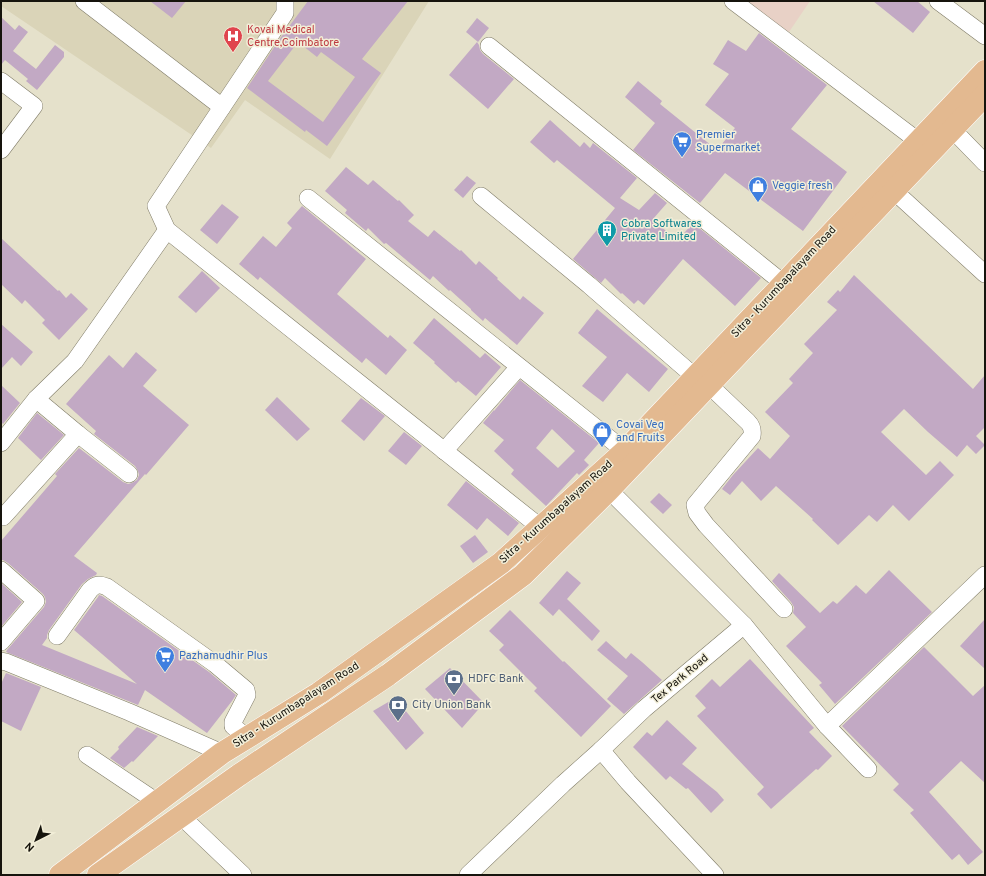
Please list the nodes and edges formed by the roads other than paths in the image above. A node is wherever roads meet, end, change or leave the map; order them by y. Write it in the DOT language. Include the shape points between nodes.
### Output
graph roads {
  1 [pos="84,1"];
  2 [pos="285,1"];
  3 [pos="734,1"];
  4 [pos="938,1"];
  5 [pos="985,36"];
  6 [pos="489,46"];
  7 [pos="985,71"];
  8 [pos="1,81"];
  9 [pos="985,95"];
  10 [pos="222,107"];
  11 [pos="952,130"];
  12 [pos="918,140"];
  13 [pos="1,150"];
  14 [pos="985,163"];
  15 [pos="894,191"];
  16 [pos="481,196"];
  17 [pos="308,198"];
  18 [pos="167,230"];
  19 [pos="985,274"];
  20 [pos="783,283"];
  21 [pos="519,367"];
  22 [pos="702,381"];
  23 [pos="36,399"];
  24 [pos="78,434"];
  25 [pos="1,443"];
  26 [pos="444,451"];
  27 [pos="625,451"];
  28 [pos="129,474"];
  29 [pos="602,483"];
  30 [pos="2,517"];
  31 [pos="540,527"];
  32 [pos="1,570"];
  33 [pos="985,575"];
  34 [pos="784,609"];
  35 [pos="744,625"];
  36 [pos="57,636"];
  37 [pos="1,642"];
  38 [pos="1,661"];
  39 [pos="827,726"];
  40 [pos="247,738"];
  41 [pos="601,750"];
  42 [pos="222,753"];
  43 [pos="86,756"];
  44 [pos="868,769"];
  45 [pos="157,802"];
  46 [pos="181,816"];
  47 [pos="477,872"];
  48 [pos="60,875"];
  49 [pos="98,875"];
  50 [pos="243,875"];
  51 [pos="715,875"];
  1 -- 10 [label="street"];
  2 -- 10 [label="street" via="285,14"];
  3 -- 12 [label="street"];
  4 -- 5 [label="street"];
  6 -- 20 [label="street"];
  7 -- 12 [label="main road, Sitra - Kurumbapalayam Road"];
  8 -- 13 [label="street" via="34,106"];
  9 -- 11 [label="main road, Sitra - Kurumbapalayam Road"];
  10 -- 18 [label="street" via="156,206"];
  11 -- 14 [label="street"];
  11 -- 15 [label="main road, Sitra - Kurumbapalayam Road"];
  12 -- 20 [label="main road, Sitra - Kurumbapalayam Road"];
  15 -- 19 [label="street"];
  15 -- 22 [label="main road, Sitra - Kurumbapalayam Road"];
  16 -- 22 [label="street"];
  17 -- 21 [label="street"];
  18 -- 23 [label="street" via="74,361"];
  18 -- 26 [label="street"];
  20 -- 22 [label="main road, Sitra - Kurumbapalayam Road"];
  21 -- 26 [label="street"];
  21 -- 27 [label="street"];
  22 -- 27 [label="main road, Sitra - Kurumbapalayam Road"];
  22 -- 29 [label="main road, Sitra - Kurumbapalayam Road"];
  22 -- 34 [label="street" via="748,422 753,431 752,436 695,505 697,513"];
  23 -- 24 [label="street"];
  23 -- 25 [label="street"];
  24 -- 28 [label="street"];
  24 -- 30 [label="street"];
  26 -- 31 [label="street"];
  27 -- 29 [label="main road, Sitra - Kurumbapalayam Road"];
  29 -- 31 [label="main road, Sitra - Kurumbapalayam Road"];
  29 -- 35 [label="street"];
  29 -- 46 [label="main road" via="523,575 388,674"];
  31 -- 40 [label="main road, Sitra - Kurumbapalayam Road" via="501,563 319,693"];
  32 -- 37 [label="street" via="36,601"];
  33 -- 39 [label="street"];
  35 -- 39 [label="street"];
  35 -- 41 [label="street, Tex Park Road" via="644,709"];
  36 -- 40 [label="street" via="95,585 107,587 215,664 246,690 247,695 233,722"];
  38 -- 42 [label="street" via="129,712"];
  39 -- 44 [label="street"];
  40 -- 42 [label="main road, Sitra - Kurumbapalayam Road"];
  41 -- 47 [label="street, Tex Park Road" via="563,784"];
  41 -- 51 [label="street"];
  42 -- 45 [label="main road, Sitra - Kurumbapalayam Road"];
  43 -- 45 [label="street"];
  45 -- 48 [label="main road, Sitra - Kurumbapalayam Road"];
  46 -- 49 [label="main road"];
  46 -- 50 [label="street"];
}
